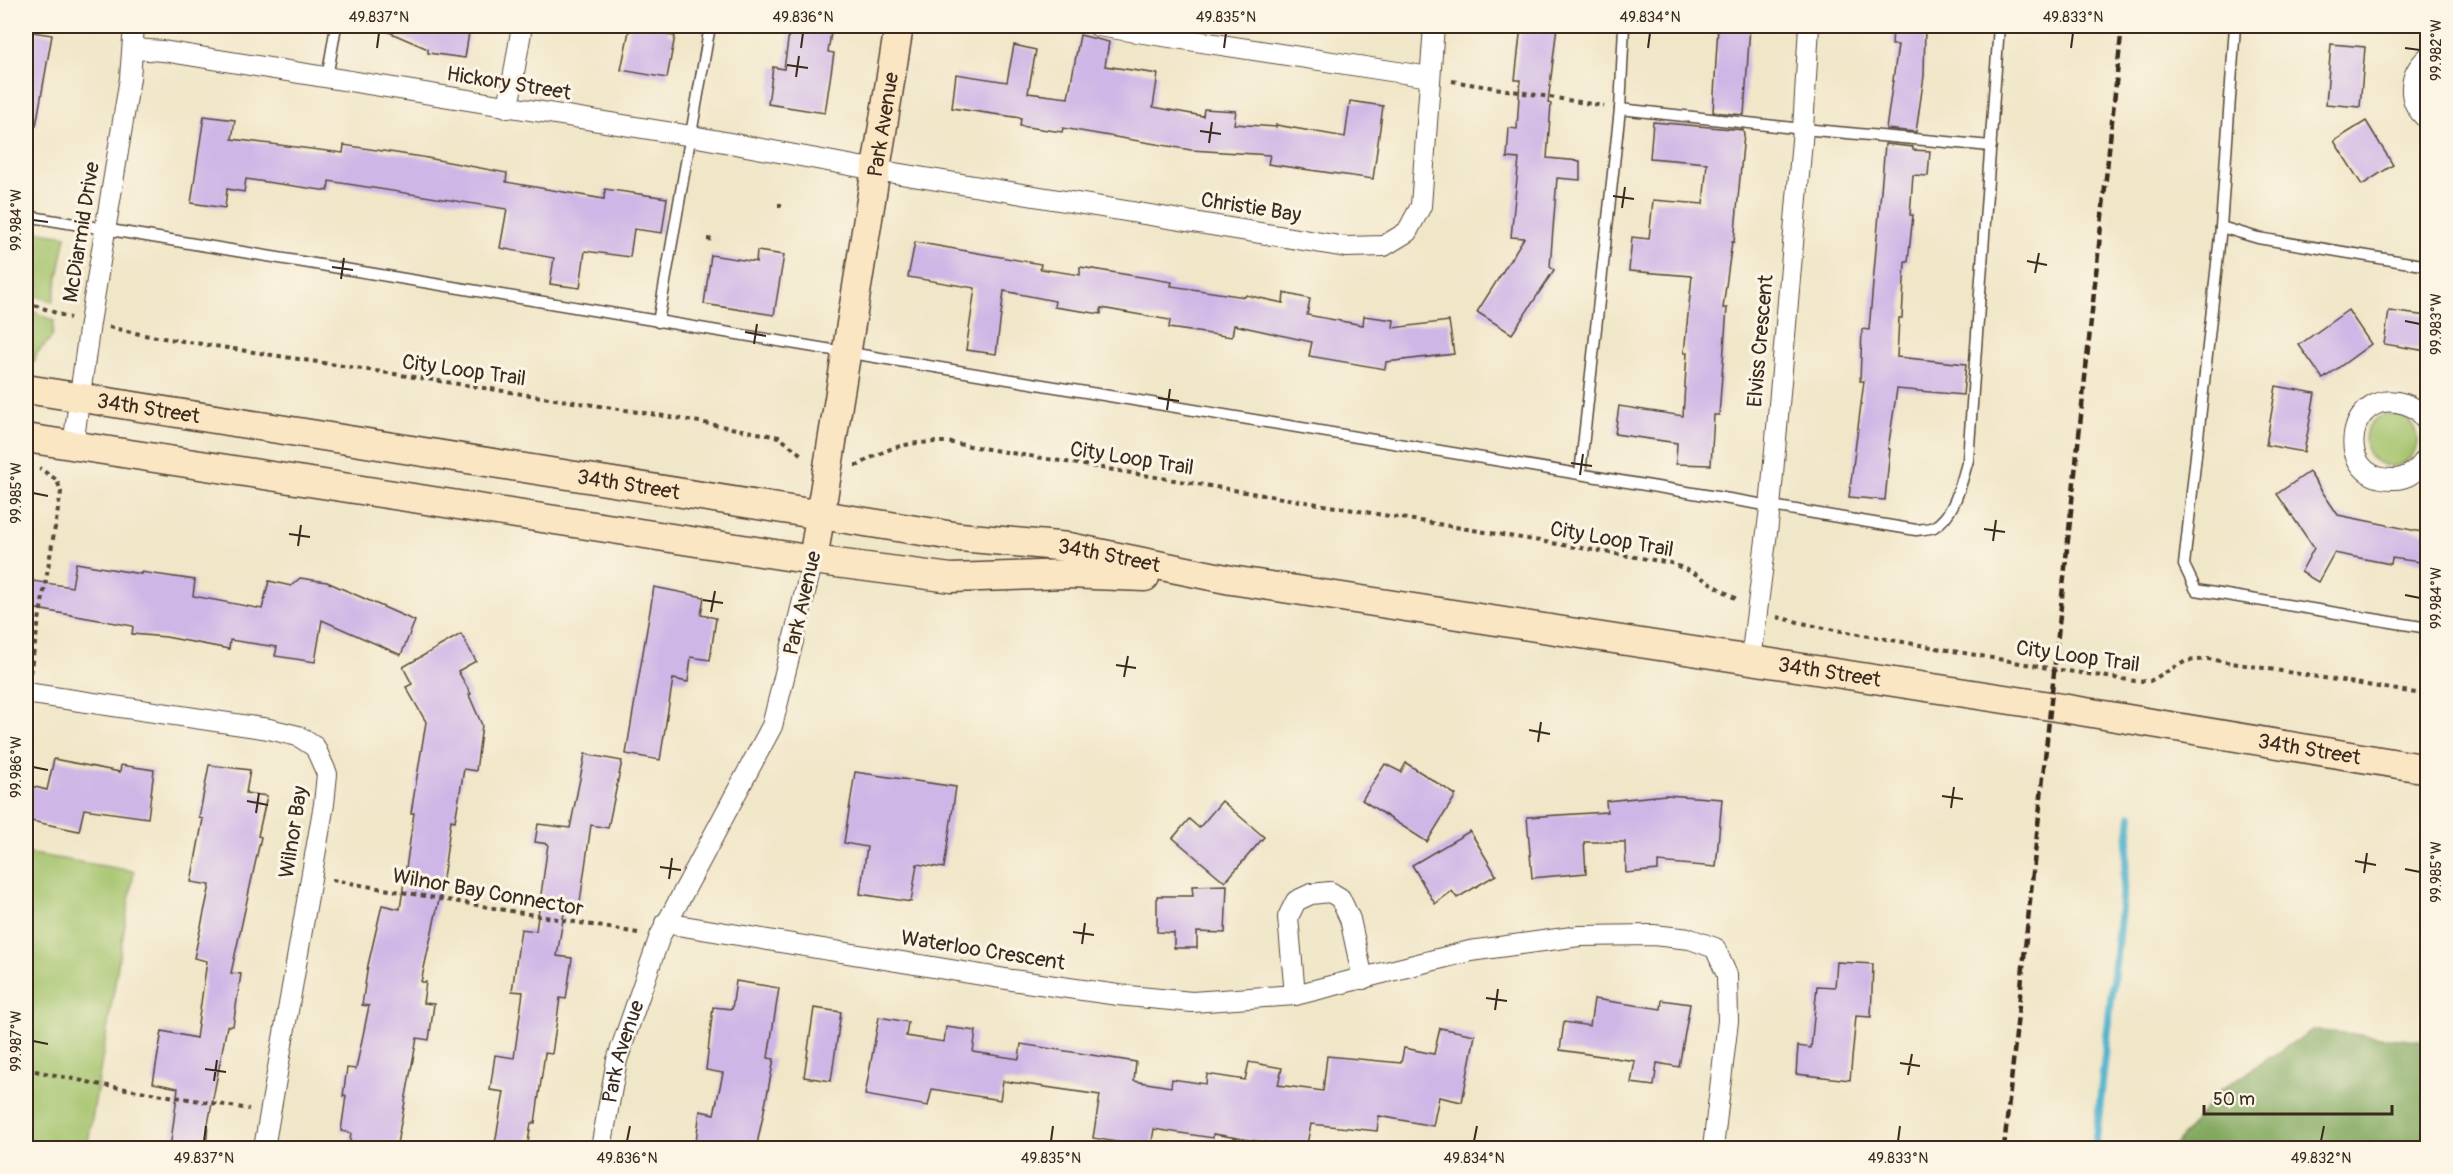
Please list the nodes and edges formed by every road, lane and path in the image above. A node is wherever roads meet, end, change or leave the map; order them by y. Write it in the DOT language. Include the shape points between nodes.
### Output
graph roads {
  1 [pos="134,26"];
  2 [pos="336,26"];
  3 [pos="522,26"];
  4 [pos="710,26"];
  5 [pos="899,26"];
  6 [pos="1098,26"];
  7 [pos="1434,26"];
  8 [pos="1624,26"];
  9 [pos="1809,26"];
  10 [pos="1999,26"];
  11 [pos="2235,26"];
  12 [pos="134,49"];
  13 [pos="2427,57"];
  14 [pos="1430,77"];
  15 [pos="327,78"];
  16 [pos="508,108"];
  17 [pos="1620,109"];
  18 [pos="2427,120"];
  19 [pos="1803,129"];
  20 [pos="692,136"];
  21 [pos="1991,146"];
  22 [pos="876,170"];
  23 [pos="26,216"];
  24 [pos="2221,227"];
  25 [pos="105,229"];
  26 [pos="707,239"];
  27 [pos="716,240"];
  28 [pos="2427,266"];
  29 [pos="26,302"];
  30 [pos="69,317"];
  31 [pos="658,322"];
  32 [pos="115,329"];
  33 [pos="846,353"];
  34 [pos="26,389"];
  35 [pos="81,398"];
  36 [pos="2427,425"];
  37 [pos="26,438"];
  38 [pos="73,445"];
  39 [pos="802,455"];
  40 [pos="2427,455"];
  41 [pos="848,465"];
  42 [pos="36,466"];
  43 [pos="1580,474"];
  44 [pos="1770,507"];
  45 [pos="821,515"];
  46 [pos="813,560"];
  47 [pos="1231,580"];
  48 [pos="1757,610"];
  49 [pos="2427,628"];
  50 [pos="1751,660"];
  51 [pos="28,685"];
  52 [pos="2427,695"];
  53 [pos="2427,769"];
  54 [pos="311,877"];
  55 [pos="663,930"];
  56 [pos="1363,979"];
  57 [pos="1295,996"];
  58 [pos="26,1069"];
  59 [pos="269,1113"];
  60 [pos="264,1149"];
  61 [pos="601,1149"];
  62 [pos="1713,1149"];
  1 -- 12 [label="street, McDiarmid Drive"];
  2 -- 15 [label="lane"];
  3 -- 16 [label="street"];
  4 -- 20 [label="lane"];
  5 -- 22 [label="main road, Park Avenue"];
  6 -- 14 [label="street"];
  7 -- 14 [label="street, Christie Bay"];
  8 -- 17 [label="lane"];
  9 -- 19 [label="street, Elviss Crescent"];
  10 -- 21 [label="lane"];
  11 -- 24 [label="lane"];
  12 -- 15 [label="street, Hickory Street"];
  12 -- 25 [label="street, McDiarmid Drive"];
  13 -- 18 [label="street" via="2412,78 2411,90 2418,111"];
  14 -- 17 [label="path"];
  14 -- 22 [label="street, Christie Bay" via="1421,206 1407,232 1384,246 1346,247"];
  15 -- 16 [label="street, Hickory Street"];
  16 -- 20 [label="street, Hickory Street"];
  17 -- 19 [label="lane"];
  17 -- 43 [label="lane"];
  19 -- 21 [label="lane"];
  19 -- 44 [label="street, Elviss Crescent"];
  20 -- 22 [label="street, Hickory Street"];
  20 -- 31 [label="lane"];
  21 -- 44 [label="lane" via="1968,460 1946,516 1933,528 1916,530"];
  22 -- 33 [label="main road, Park Avenue"];
  23 -- 25 [label="lane"];
  24 -- 28 [label="lane" via="2258,238"];
  24 -- 49 [label="lane" via="2184,565 2196,590"];
  25 -- 31 [label="lane"];
  25 -- 35 [label="street, McDiarmid Drive"];
  26 -- 27 [label="path"];
  29 -- 30 [label="path"];
  31 -- 33 [label="lane"];
  32 -- 39 [label="path, City Loop Trail" via="758,433 779,437"];
  33 -- 43 [label="lane"];
  33 -- 45 [label="main road, Park Avenue"];
  34 -- 35 [label="main road, 34th Street"];
  35 -- 38 [label="street, McDiarmid Drive"];
  35 -- 45 [label="main road, 34th Street"];
  36 -- 40 [label="street" via="2418,411 2408,405 2384,402 2363,413 2353,435 2353,447 2362,467 2381,478 2403,478 2422,465"];
  37 -- 38 [label="main road, 34th Street"];
  38 -- 46 [label="main road, 34th Street"];
  41 -- 48 [label="path, City Loop Trail" via="859,465 885,449 946,442 1671,563"];
  42 -- 51 [label="path" via="57,480 61,492"];
  43 -- 44 [label="lane"];
  44 -- 48 [label="street, Elviss Crescent"];
  45 -- 46 [label="main road, Park Avenue"];
  45 -- 47 [label="main road, 34th Street" via="960,537 1069,547"];
  46 -- 47 [label="main road, 34th Street" via="951,578 1067,574"];
  46 -- 55 [label="street, Park Avenue" via="772,726"];
  47 -- 50 [label="main road, 34th Street"];
  48 -- 50 [label="street, Elviss Crescent"];
  48 -- 52 [label="path, City Loop Trail" via="1819,627 2135,681 2150,681 2186,661 2208,659"];
  50 -- 53 [label="main road, 34th Street"];
  51 -- 54 [label="street, Wilnor Bay" via="258,727 298,736 315,747 327,774"];
  54 -- 55 [label="path, Wilnor Bay Connector"];
  54 -- 59 [label="street, Wilnor Bay"];
  55 -- 57 [label="street, Waterloo Crescent" via="1118,995 1192,1002"];
  55 -- 61 [label="street, Park Avenue" via="617,1060"];
  56 -- 57 [label="street, Waterloo Crescent"];
  56 -- 57 [label="street" via="1350,919 1340,898 1330,892 1311,894 1296,901 1288,917"];
  56 -- 62 [label="street, Waterloo Crescent" via="1470,951 1579,936 1653,935 1690,939 1715,948 1727,975 1728,1021"];
  58 -- 59 [label="path"];
  59 -- 60 [label="street, Wilnor Bay"];
}
